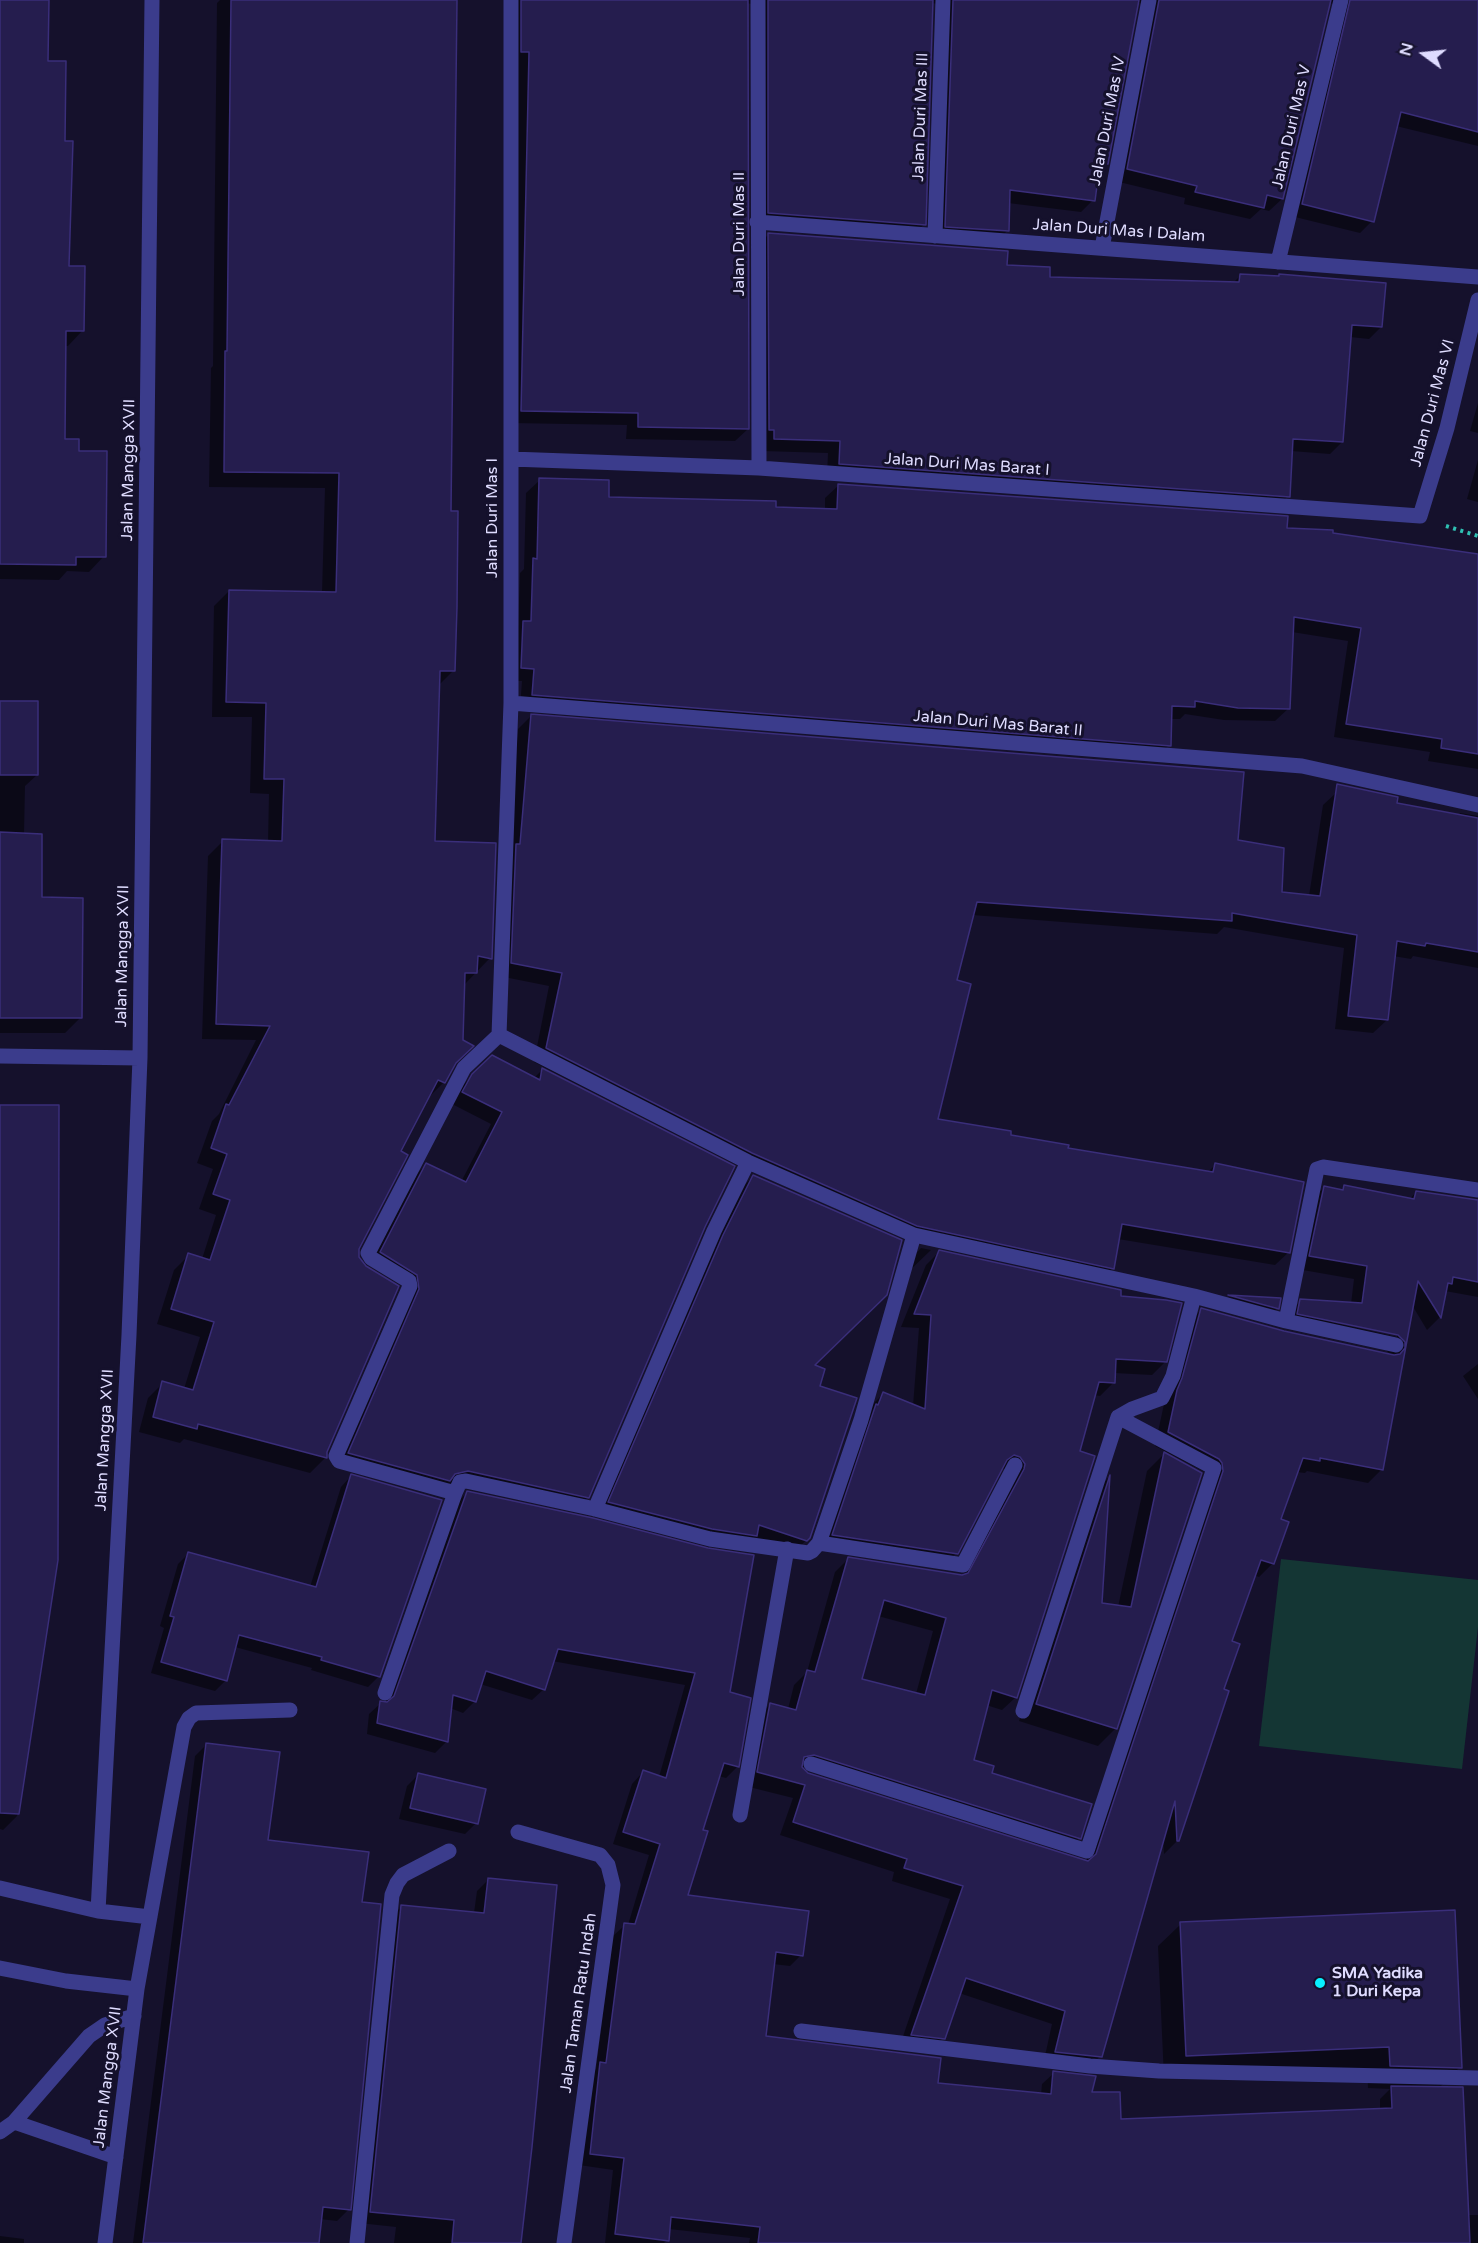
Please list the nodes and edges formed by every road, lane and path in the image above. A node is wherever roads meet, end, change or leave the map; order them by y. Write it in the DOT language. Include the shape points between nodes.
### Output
graph roads {
  1 [pos="152,0"];
  2 [pos="511,0"];
  3 [pos="758,0"];
  4 [pos="943,0"];
  5 [pos="1149,0"];
  6 [pos="1341,0"];
  7 [pos="758,222"];
  8 [pos="935,236"];
  9 [pos="1102,248"];
  10 [pos="1278,262"];
  11 [pos="1478,277"];
  12 [pos="1478,300"];
  13 [pos="511,459"];
  14 [pos="759,468"];
  15 [pos="1420,516"];
  16 [pos="511,703"];
  17 [pos="1478,805"];
  18 [pos="499,1035"];
  19 [pos="0,1056"];
  20 [pos="140,1058"];
  21 [pos="748,1162"];
  22 [pos="1478,1190"];
  23 [pos="914,1235"];
  24 [pos="1194,1296"];
  25 [pos="1286,1321"];
  26 [pos="1396,1345"];
  27 [pos="1118,1417"];
  28 [pos="1015,1466"];
  29 [pos="455,1493"];
  30 [pos="595,1509"];
  31 [pos="819,1543"];
  32 [pos="787,1549"];
  33 [pos="385,1693"];
  34 [pos="290,1710"];
  35 [pos="1023,1711"];
  36 [pos="811,1764"];
  37 [pos="740,1815"];
  38 [pos="518,1832"];
  39 [pos="449,1851"];
  40 [pos="0,1888"];
  41 [pos="98,1911"];
  42 [pos="150,1917"];
  43 [pos="0,1968"];
  44 [pos="137,1989"];
  45 [pos="134,2016"];
  46 [pos="801,2031"];
  47 [pos="1478,2078"];
  48 [pos="14,2122"];
  49 [pos="0,2133"];
  50 [pos="116,2157"];
  51 [pos="105,2243"];
  52 [pos="357,2243"];
  53 [pos="564,2243"];
  1 -- 20 [label="street, Jalan Mangga XVII"];
  2 -- 13 [label="street, Jalan Duri Mas I"];
  3 -- 7 [label="street, Jalan Duri Mas II"];
  4 -- 8 [label="street, Jalan Duri Mas III"];
  5 -- 9 [label="street, Jalan Duri Mas IV"];
  6 -- 10 [label="street, Jalan Duri Mas V"];
  7 -- 8 [label="street, Jalan Duri Mas I Dalam"];
  7 -- 14 [label="street, Jalan Duri Mas II"];
  8 -- 9 [label="street, Jalan Duri Mas I Dalam"];
  9 -- 10 [label="street, Jalan Duri Mas I Dalam"];
  10 -- 11 [label="street, Jalan Duri Mas I Dalam"];
  12 -- 15 [label="street, Jalan Duri Mas VI" via="1447,428"];
  13 -- 14 [label="street, Jalan Duri Mas Barat I"];
  13 -- 16 [label="street, Jalan Duri Mas I"];
  14 -- 15 [label="street, Jalan Duri Mas Barat I"];
  16 -- 17 [label="street, Jalan Duri Mas Barat II" via="1302,766"];
  16 -- 18 [label="street, Jalan Duri Mas I"];
  18 -- 21 [label="street"];
  18 -- 29 [label="street" via="464,1068 369,1250 370,1258 409,1281 410,1287 336,1452 339,1461"];
  19 -- 20 [label="street"];
  20 -- 41 [label="street, Jalan Mangga XVII"];
  21 -- 23 [label="street"];
  21 -- 30 [label="street" via="714,1231"];
  22 -- 25 [label="street" via="1317,1169"];
  23 -- 24 [label="street"];
  23 -- 31 [label="street" via="861,1420"];
  24 -- 25 [label="street"];
  24 -- 27 [label="street" via="1173,1376 1162,1398"];
  25 -- 26 [label="street"];
  27 -- 35 [label="street"];
  27 -- 36 [label="street" via="1214,1468 1087,1851"];
  28 -- 31 [label="street" via="963,1565"];
  29 -- 30 [label="street" via="460,1482 466,1481"];
  29 -- 33 [label="street"];
  30 -- 32 [label="street" via="710,1539"];
  31 -- 32 [label="street" via="808,1553"];
  32 -- 37 [label="street"];
  34 -- 42 [label="street, Jalan Mangga XVII" via="196,1713 189,1718 184,1727"];
  38 -- 53 [label="street, Jalan Taman Ratu Indah" via="600,1855 608,1865 613,1885"];
  39 -- 52 [label="street" via="403,1875 392,1895"];
  40 -- 41 [label="street"];
  41 -- 42 [label="street"];
  42 -- 44 [label="street, Jalan Mangga XVII"];
  43 -- 44 [label="street"];
  44 -- 45 [label="street, Jalan Mangga XVII"];
  45 -- 48 [label="street" via="105,2025 89,2036"];
  45 -- 50 [label="street, Jalan Mangga XVII"];
  46 -- 47 [label="street" via="1159,2071"];
  48 -- 49 [label="street"];
  48 -- 50 [label="street"];
  50 -- 51 [label="street, Jalan Mangga XVII"];
}
